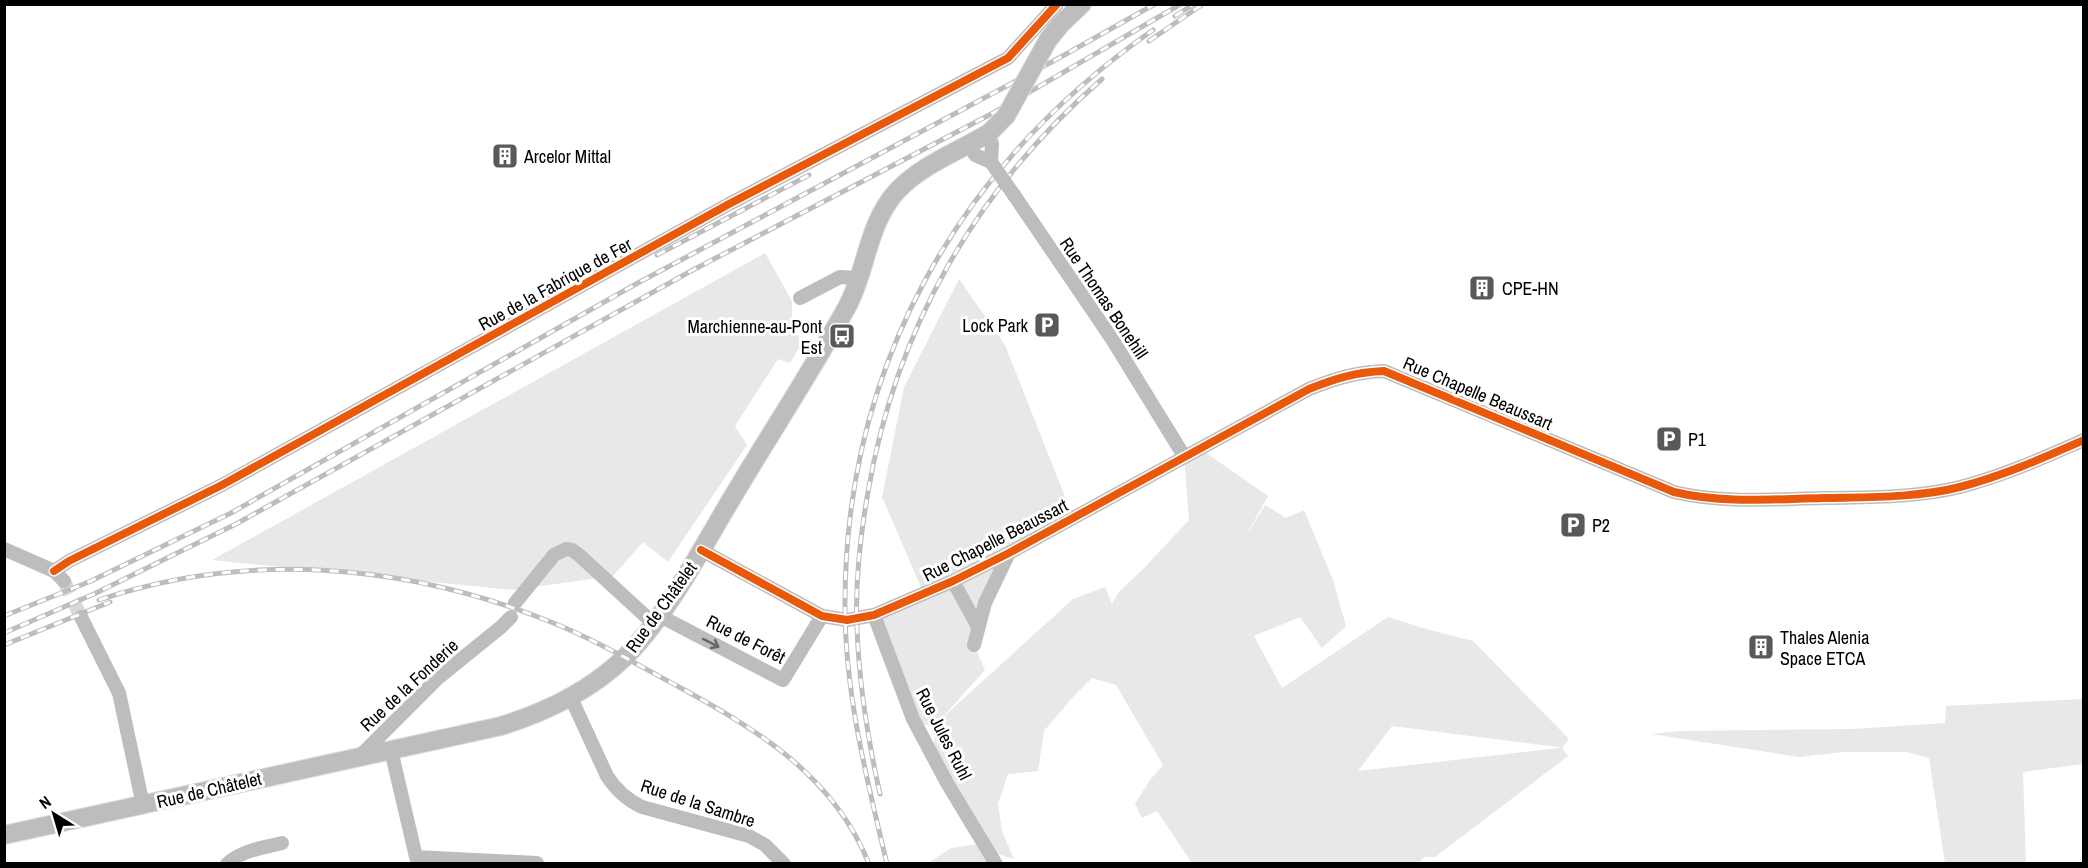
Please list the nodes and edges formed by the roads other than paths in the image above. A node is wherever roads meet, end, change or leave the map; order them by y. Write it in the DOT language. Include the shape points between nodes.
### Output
graph roads {
  1 [pos="1057,4"];
  2 [pos="1082,4"];
  3 [pos="989,133"];
  4 [pos="969,144"];
  5 [pos="991,162"];
  6 [pos="857,278"];
  7 [pos="800,298"];
  8 [pos="2084,440"];
  9 [pos="1184,456"];
  10 [pos="4,549"];
  11 [pos="701,550"];
  12 [pos="1009,553"];
  13 [pos="953,581"];
  14 [pos="515,603"];
  15 [pos="874,615"];
  16 [pos="822,616"];
  17 [pos="81,617"];
  18 [pos="511,617"];
  19 [pos="657,619"];
  20 [pos="978,627"];
  21 [pos="974,645"];
  22 [pos="571,698"];
  23 [pos="391,750"];
  24 [pos="360,756"];
  25 [pos="143,805"];
  26 [pos="4,835"];
  27 [pos="282,843"];
  28 [pos="537,863"];
  29 [pos="227,864"];
  30 [pos="784,864"];
  31 [pos="996,864"];
  1 -- 10 [label="street, Rue de la Fabrique de Fer" via="1008,58 729,204 222,484 69,561 59,576"];
  2 -- 3 [label="main road, Rue de Châtelet, bridge" via="1048,40 1006,116"];
  3 -- 4 [label="main road, Rue de Châtelet"];
  3 -- 5 [label="street"];
  4 -- 5 [label="street, Rue Thomas Bonehill" via="975,154"];
  4 -- 6 [label="main road, Rue de Châtelet" via="917,174 897,191 873,231"];
  5 -- 9 [label="street, Rue Thomas Bonehill, bridge" via="1112,339"];
  6 -- 7 [label="street" via="840,277"];
  6 -- 11 [label="main road, Rue de Châtelet" via="848,305"];
  8 -- 9 [label="street, Rue Chapelle Beaussart" via="1998,475 1948,489 1874,497 1716,500 1674,492 1384,370 1360,372 1309,389"];
  9 -- 12 [label="street, Rue Chapelle Beaussart"];
  11 -- 16 [label="street, Rue Chapelle Beaussart"];
  11 -- 19 [label="main road, Rue de Châtelet"];
  12 -- 13 [label="street, Rue Chapelle Beaussart"];
  12 -- 20 [label="street"];
  13 -- 15 [label="street, Rue Chapelle Beaussart"];
  13 -- 20 [label="street"];
  14 -- 19 [label="street" via="554,555 566,549 579,555"];
  15 -- 16 [label="street, Rue Chapelle Beaussart" via="847,620"];
  15 -- 31 [label="street, Rue Jules Ruhl" via="913,719"];
  19 -- 16 [label="street, Rue de Forêt, one-way" via="783,680"];
  17 -- 25 [label="street" via="119,693"];
  18 -- 24 [label="street, Rue de la Fonderie" via="438,678"];
  19 -- 22 [label="main road, Rue de Châtelet" via="625,658"];
  20 -- 21 [label="street"];
  22 -- 23 [label="main road, Rue de Châtelet" via="501,726"];
  22 -- 30 [label="street, Rue de la Sambre" via="612,784 630,801 749,836"];
  23 -- 24 [label="main road, Rue de Châtelet"];
  23 -- 28 [label="street" via="416,857"];
  24 -- 25 [label="main road, Rue de Châtelet"];
  25 -- 26 [label="main road, Rue de Châtelet"];
  27 -- 29 [label="street" via="246,852"];
}
